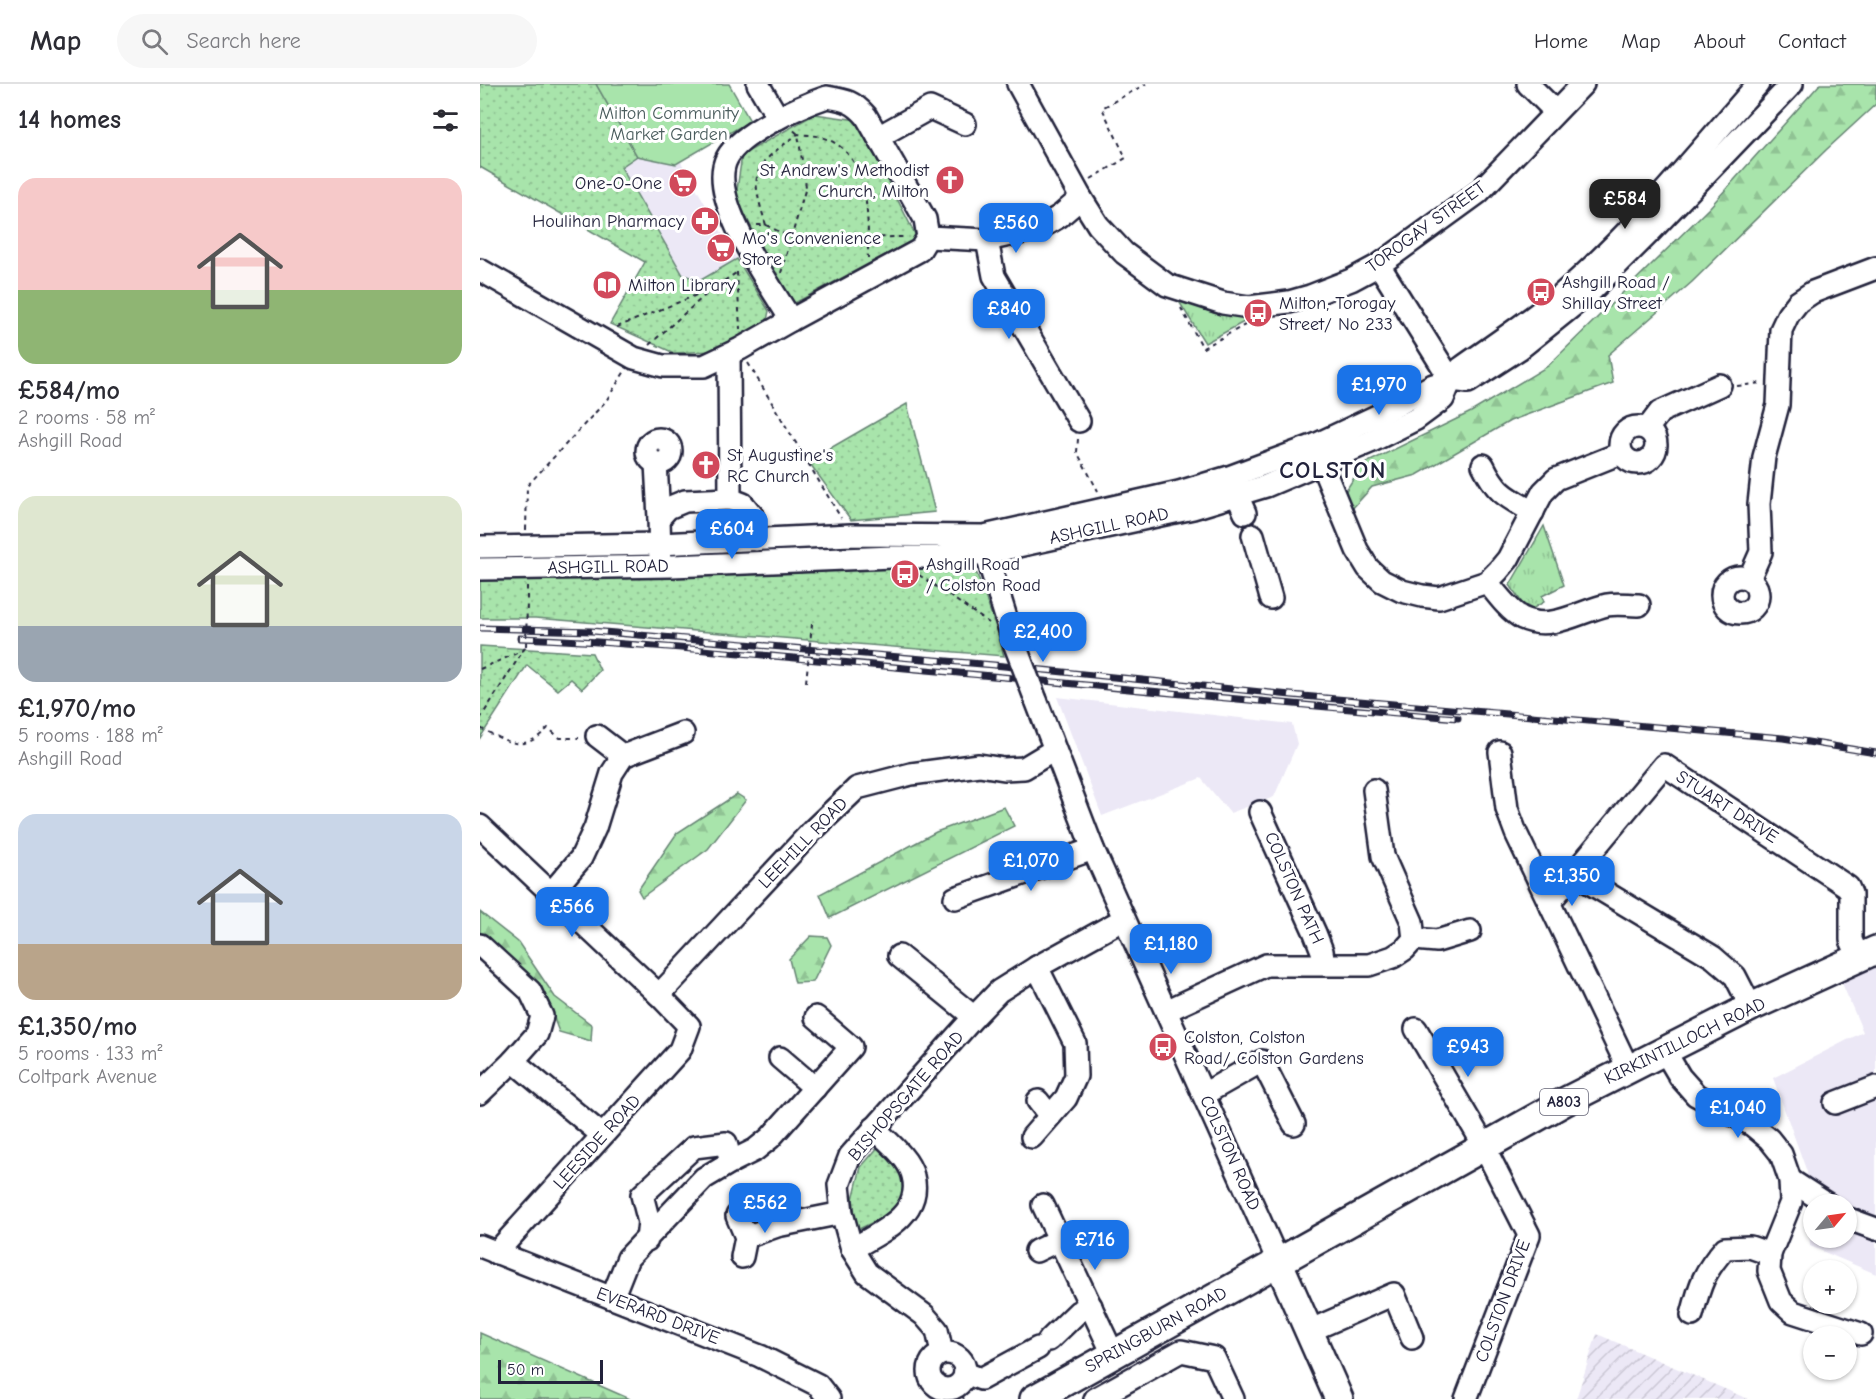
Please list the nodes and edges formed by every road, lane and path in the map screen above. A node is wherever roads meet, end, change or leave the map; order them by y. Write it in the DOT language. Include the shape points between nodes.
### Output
graph roads {
  1 [pos="758,84"];
  2 [pos="1018,84"];
  3 [pos="1146,84"];
  4 [pos="1528,84"];
  5 [pos="1583,84"];
  6 [pos="1758,84"];
  7 [pos="1792,84"];
  8 [pos="1555,111"];
  9 [pos="778,118"];
  10 [pos="965,124"];
  11 [pos="798,134"];
  12 [pos="878,137"];
  13 [pos="1078,193"];
  14 [pos="766,225"];
  15 [pos="736,228"];
  16 [pos="868,237"];
  17 [pos="928,237"];
  18 [pos="792,238"];
  19 [pos="987,240"];
  20 [pos="754,258"];
  21 [pos="1379,265"];
  22 [pos="1876,268"];
  23 [pos="480,270"];
  24 [pos="737,272"];
  25 [pos="868,277"];
  26 [pos="712,289"];
  27 [pos="775,292"];
  28 [pos="791,320"];
  29 [pos="604,339"];
  30 [pos="735,352"];
  31 [pos="634,358"];
  32 [pos="1451,380"];
  33 [pos="1778,383"];
  34 [pos="1720,385"];
  35 [pos="1079,421"];
  36 [pos="1647,429"];
  37 [pos="1621,453"];
  38 [pos="1321,463"];
  39 [pos="656,464"];
  40 [pos="1484,465"];
  41 [pos="730,499"];
  42 [pos="1106,508"];
  43 [pos="1533,512"];
  44 [pos="659,518"];
  45 [pos="851,534"];
  46 [pos="1253,535"];
  47 [pos="756,540"];
  48 [pos="659,544"];
  49 [pos="985,544"];
  50 [pos="525,545"];
  51 [pos="480,547"];
  52 [pos="893,556"];
  53 [pos="661,566"];
  54 [pos="526,568"];
  55 [pos="480,569"];
  56 [pos="1749,579"];
  57 [pos="1487,582"];
  58 [pos="1271,598"];
  59 [pos="1640,605"];
  60 [pos="812,624"];
  61 [pos="1013,640"];
  62 [pos="524,650"];
  63 [pos="480,669"];
  64 [pos="806,682"];
  65 [pos="480,719"];
  66 [pos="480,728"];
  67 [pos="683,733"];
  68 [pos="597,736"];
  69 [pos="1054,750"];
  70 [pos="1500,752"];
  71 [pos="623,756"];
  72 [pos="1374,790"];
  73 [pos="1260,812"];
  74 [pos="480,826"];
  75 [pos="1093,849"];
  76 [pos="1574,873"];
  77 [pos="552,892"];
  78 [pos="955,898"];
  79 [pos="1549,903"];
  80 [pos="1124,920"];
  81 [pos="1470,931"];
  82 [pos="1414,939"];
  83 [pos="480,945"];
  84 [pos="1868,954"];
  85 [pos="899,956"];
  86 [pos="1324,964"];
  87 [pos="1037,967"];
  88 [pos="659,995"];
  89 [pos="1751,1006"];
  90 [pos="1166,1011"];
  91 [pos="816,1017"];
  92 [pos="974,1017"];
  93 [pos="1416,1029"];
  94 [pos="1664,1050"];
  95 [pos="780,1058"];
  96 [pos="513,1062"];
  97 [pos="1628,1068"];
  98 [pos="1876,1087"];
  99 [pos="815,1088"];
  100 [pos="480,1093"];
  101 [pos="1204,1094"];
  102 [pos="1835,1103"];
  103 [pos="1294,1124"];
  104 [pos="874,1128"];
  105 [pos="602,1135"];
  106 [pos="1032,1137"];
  107 [pos="1484,1146"];
  108 [pos="731,1162"];
  109 [pos="1790,1180"];
  110 [pos="1812,1194"];
  111 [pos="1043,1205"];
  112 [pos="842,1213"];
  113 [pos="737,1216"];
  114 [pos="1857,1222"];
  115 [pos="1876,1229"];
  116 [pos="647,1240"];
  117 [pos="1059,1240"];
  118 [pos="488,1249"];
  119 [pos="852,1249"];
  120 [pos="1036,1251"];
  121 [pos="1770,1254"];
  122 [pos="1278,1261"];
  123 [pos="612,1298"];
  124 [pos="1091,1306"];
  125 [pos="1692,1315"];
  126 [pos="1309,1331"];
  127 [pos="1861,1334"];
  128 [pos="1412,1338"];
  129 [pos="942,1353"];
  130 [pos="1113,1354"];
  131 [pos="952,1389"];
  132 [pos="829,1399"];
  133 [pos="1034,1399"];
  134 [pos="1095,1399"];
  135 [pos="1233,1399"];
  136 [pos="1339,1399"];
  137 [pos="1466,1399"];
  1 -- 9 [label="street"];
  2 -- 13 [label="street, TOROGAY STREET"];
  3 -- 13 [label="path" via="1102,108 1126,158"];
  4 -- 8 [label="street"];
  5 -- 8 [label="street, TOROGAY STREET"];
  6 -- 32 [label="street, ASHGILL ROAD" via="1602,256 1561,295 1461,368"];
  7 -- 32 [label="street, ASHGILL ROAD" via="1590,292 1498,364 1468,382"];
  8 -- 21 [label="street, TOROGAY STREET" via="1478,193"];
  9 -- 11 [label="path"];
  9 -- 12 [label="street" via="827,97 845,100 857,105"];
  9 -- 15 [label="street" via="738,144 727,158 723,182"];
  10 -- 12 [label="street" via="930,108"];
  11 -- 14 [label="path" via="761,164 755,182"];
  11 -- 16 [label="path" via="822,137 843,150 856,167 865,191"];
  11 -- 18 [label="path" via="806,187"];
  12 -- 17 [label="street" via="925,219"];
  13 -- 19 [label="street" via="1060,216 1038,229"];
  13 -- 21 [label="street, TOROGAY STREET" via="1098,225 1124,253 1167,285 1223,303 1249,307 1289,302 1351,280"];
  14 -- 15 [label="path"];
  14 -- 18 [label="path"];
  15 -- 20 [label="street"];
  16 -- 17 [label="path"];
  16 -- 18 [label="path"];
  16 -- 25 [label="path"];
  17 -- 19 [label="street"];
  17 -- 25 [label="street" via="920,250"];
  18 -- 27 [label="path"];
  19 -- 35 [label="street" via="994,276"];
  20 -- 24 [label="path"];
  20 -- 27 [label="street"];
  21 -- 32 [label="street"];
  22 -- 33 [label="street" via="1813,292 1798,302 1780,330"];
  23 -- 29 [label="street"];
  24 -- 26 [label="path"];
  24 -- 30 [label="path"];
  25 -- 28 [label="street"];
  26 -- 29 [label="path" via="618,326"];
  26 -- 31 [label="path"];
  27 -- 28 [label="street"];
  28 -- 30 [label="street"];
  29 -- 31 [label="street"];
  30 -- 31 [label="street" via="704,366 663,366"];
  30 -- 41 [label="street"];
  30 -- 45 [label="path"];
  31 -- 50 [label="path" via="606,401 527,486"];
  32 -- 38 [label="street, ASHGILL ROAD" via="1443,399 1416,419"];
  32 -- 42 [label="street, ASHGILL ROAD" via="1433,385 1315,445 1229,477"];
  33 -- 34 [label="path"];
  33 -- 56 [label="street" via="1778,405 1762,469 1761,552"];
  34 -- 36 [label="street" via="1660,412"];
  35 -- 42 [label="path" via="1077,452"];
  36 -- 37 [label="street" via="1636,427 1626,431 1620,441"];
  36 -- 37 [label="street" via="1657,444 1648,461 1630,462"];
  37 -- 43 [label="street" via="1556,479 1543,492"];
  38 -- 49 [label="street, ASHGILL ROAD" via="1266,486 1241,504 1193,508"];
  38 -- 57 [label="street" via="1357,550 1382,581 1402,591 1439,598"];
  39 -- 44 [label="street"];
  40 -- 43 [label="street" via="1499,492"];
  41 -- 44 [label="street" via="679,502"];
  41 -- 47 [label="street" via="744,504 752,515"];
  42 -- 49 [label="street, ASHGILL ROAD"];
  43 -- 57 [label="street" via="1508,559"];
  44 -- 48 [label="street"];
  45 -- 47 [label="street, ASHGILL ROAD"];
  45 -- 49 [label="street, ASHGILL ROAD"];
  46 -- 58 [label="street"];
  47 -- 48 [label="street, ASHGILL ROAD"];
  48 -- 50 [label="street, ASHGILL ROAD"];
  48 -- 53 [label="street"];
  49 -- 52 [label="street, ASHGILL ROAD" via="937,557"];
  49 -- 61 [label="street, COLSTON ROAD"];
  50 -- 51 [label="street, ASHGILL ROAD"];
  52 -- 53 [label="street, ASHGILL ROAD"];
  52 -- 61 [label="path"];
  53 -- 54 [label="street, ASHGILL ROAD"];
  54 -- 55 [label="street, ASHGILL ROAD"];
  54 -- 62 [label="path, bridge"];
  57 -- 59 [label="street" via="1510,609 1537,622 1569,618 1609,604"];
  60 -- 64 [label="path, bridge"];
  61 -- 69 [label="street, COLSTON ROAD, bridge"];
  62 -- 63 [label="path"];
  62 -- 65 [label="path"];
  66 -- 68 [label="path" via="516,744 537,739 548,728 560,738"];
  67 -- 71 [label="street"];
  68 -- 71 [label="street"];
  69 -- 75 [label="street, COLSTON ROAD"];
  69 -- 88 [label="street, LEEHILL ROAD" via="1024,768 979,765 911,774 857,788"];
  70 -- 79 [label="street" via="1507,809"];
  71 -- 77 [label="street" via="612,773 595,828 580,858"];
  72 -- 82 [label="street" via="1383,856 1412,922"];
  73 -- 86 [label="street, COLSTON PATH" via="1315,933"];
  74 -- 77 [label="street"];
  75 -- 78 [label="street"];
  75 -- 80 [label="street, COLSTON ROAD"];
  76 -- 79 [label="street, STUART DRIVE"];
  76 -- 84 [label="street, STUART DRIVE" via="1664,765 1848,887 1851,940"];
  76 -- 89 [label="street" via="1713,957 1735,976"];
  77 -- 88 [label="street"];
  79 -- 97 [label="street"];
  80 -- 87 [label="street, BISHOPSGATE ROAD"];
  80 -- 90 [label="street, COLSTON ROAD"];
  81 -- 82 [label="street" via="1437,941"];
  82 -- 86 [label="street" via="1382,963"];
  83 -- 96 [label="street" via="530,992 542,1016 537,1034"];
  84 -- 89 [label="main road, KIRKINTILLOCH ROAD / A803"];
  85 -- 92 [label="street"];
  86 -- 90 [label="street" via="1266,965"];
  87 -- 92 [label="street, BISHOPSGATE ROAD" via="999,991"];
  87 -- 106 [label="street" via="1076,1043 1076,1076 1066,1098 1044,1108"];
  88 -- 105 [label="street, LEESIDE ROAD" via="689,1026 680,1050"];
  89 -- 94 [label="main road, KIRKINTILLOCH ROAD / A803"];
  90 -- 101 [label="street, COLSTON ROAD"];
  91 -- 99 [label="street" via="851,1047"];
  92 -- 104 [label="street, BISHOPSGATE ROAD"];
  93 -- 107 [label="street, COLSTON DRIVE"];
  94 -- 97 [label="main road, KIRKINTILLOCH ROAD / A803"];
  94 -- 109 [label="street" via="1696,1095 1752,1125 1769,1139 1781,1154"];
  95 -- 99 [label="street"];
  96 -- 100 [label="street"];
  96 -- 105 [label="street"];
  97 -- 107 [label="main road, KIRKINTILLOCH ROAD / A803"];
  98 -- 102 [label="street"];
  99 -- 108 [label="street" via="770,1137"];
  101 -- 103 [label="street" via="1262,1060"];
  101 -- 122 [label="street, COLSTON ROAD"];
  104 -- 112 [label="street, BISHOPSGATE ROAD" via="850,1156 838,1185"];
  104 -- 119 [label="street" via="913,1175 914,1195 908,1209 892,1225"];
  105 -- 118 [label="street, LEESIDE ROAD"];
  107 -- 122 [label="main road, KIRKINTILLOCH ROAD / A803"];
  107 -- 137 [label="street, COLSTON DRIVE" via="1529,1235"];
  108 -- 116 [label="street" via="704,1178"];
  108 -- 116 [label="street" via="726,1143 694,1147 642,1195 649,1222"];
  109 -- 110 [label="street"];
  109 -- 121 [label="street" via="1791,1203"];
  111 -- 117 [label="street"];
  112 -- 113 [label="street" via="777,1226 744,1247"];
  112 -- 119 [label="street, BISHOPSGATE ROAD"];
  114 -- 115 [label="street"];
  116 -- 123 [label="street" via="628,1258"];
  117 -- 120 [label="street"];
  117 -- 124 [label="street"];
  118 -- 123 [label="street, EVERARD DRIVE"];
  119 -- 129 [label="street, BISHOPSGATE ROAD" via="867,1273 924,1315 937,1330"];
  121 -- 125 [label="street" via="1750,1247 1725,1248 1701,1281"];
  121 -- 127 [label="street" via="1769,1271 1774,1287 1793,1312"];
  122 -- 126 [label="main road, COLSTON ROAD"];
  122 -- 130 [label="main road, SPRINGBURN ROAD / A803"];
  123 -- 132 [label="street, EVERARD DRIVE" via="760,1356 818,1385"];
  124 -- 130 [label="street"];
  124 -- 131 [label="street" via="1078,1312 1044,1344 981,1379"];
  126 -- 128 [label="street" via="1394,1294"];
  126 -- 136 [label="main road, COLSTON ROAD"];
  129 -- 131 [label="street" via="955,1354 965,1367"];
  129 -- 131 [label="street" via="934,1357 928,1368 931,1381 934,1386"];
  130 -- 133 [label="main road, SPRINGBURN ROAD / A803"];
  134 -- 135 [label="street" via="1181,1351 1214,1358"];
}
